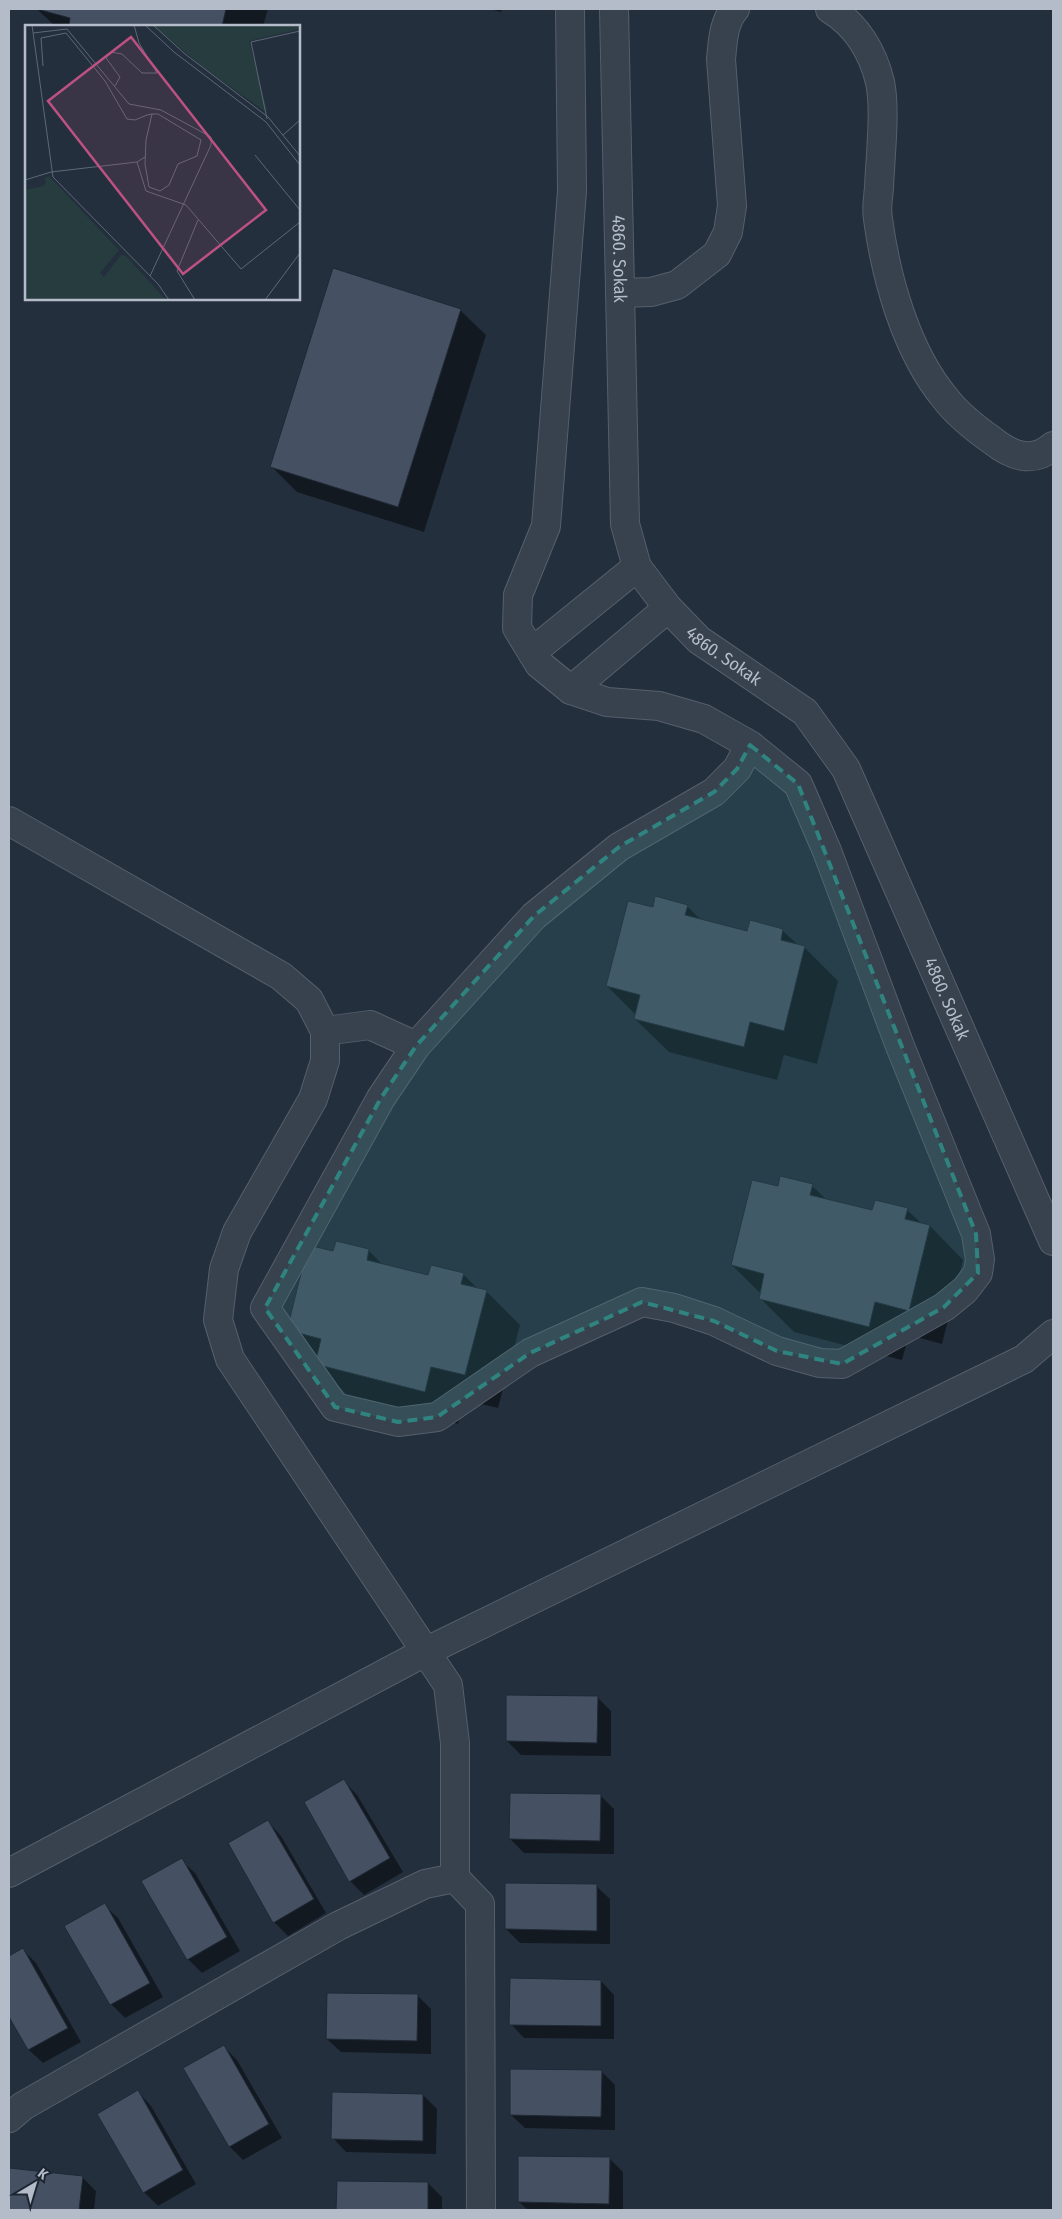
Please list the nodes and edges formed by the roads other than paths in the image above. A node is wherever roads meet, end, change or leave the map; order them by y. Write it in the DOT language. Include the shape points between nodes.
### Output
graph roads {
  1 [pos="570,9"];
  2 [pos="614,9"];
  3 [pos="735,9"];
  4 [pos="830,9"];
  5 [pos="620,293"];
  6 [pos="1053,446"];
  7 [pos="637,567"];
  8 [pos="668,608"];
  9 [pos="532,652"];
  10 [pos="571,690"];
  11 [pos="750,745"];
  12 [pos="9,821"];
  13 [pos="325,1031"];
  14 [pos="416,1046"];
  15 [pos="1053,1241"];
  16 [pos="1053,1334"];
  17 [pos="427,1651"];
  18 [pos="9,1874"];
  19 [pos="455,1878"];
  20 [pos="9,2118"];
  21 [pos="481,2210"];
  1 -- 9 [label="street" via="572,191 546,526 518,595 517,628"];
  2 -- 5 [label="street, 4860. Sokak"];
  3 -- 5 [label="street" via="723,35 721,59 732,206 728,232 717,254 677,285 651,292"];
  4 -- 6 [label="street" via="855,30 871,54 880,84 877,217 891,286 918,358 945,399 1006,451 1027,458 1044,454"];
  5 -- 7 [label="street, 4860. Sokak" via="625,524"];
  7 -- 8 [label="street, 4860. Sokak"];
  7 -- 9 [label="street"];
  8 -- 10 [label="street"];
  8 -- 15 [label="street, 4860. Sokak" via="699,640 805,712 846,769"];
  9 -- 10 [label="street" via="539,664"];
  10 -- 11 [label="street" via="607,702 659,706 704,719"];
  11 -- 14 [label="street" via="737,769 714,792 619,847 534,916"];
  11 -- 14 [label="street" via="798,784 827,851 900,1046 976,1234 980,1259 978,1273 965,1290 944,1307 842,1364 777,1351 714,1321 642,1302 530,1353 437,1417 398,1422 335,1407 265,1308 381,1098"];
  12 -- 13 [label="street" via="281,976 309,1000"];
  13 -- 14 [label="street" via="370,1025"];
  13 -- 17 [label="street" via="325,1060 313,1099 237,1232 224,1269 218,1320 230,1359"];
  16 -- 17 [label="street" via="1024,1359"];
  17 -- 18 [label="street"];
  17 -- 19 [label="street" via="448,1685 455,1743"];
  19 -- 20 [label="street" via="425,1884 338,1926 23,2106"];
  19 -- 21 [label="street" via="480,1904"];
}
